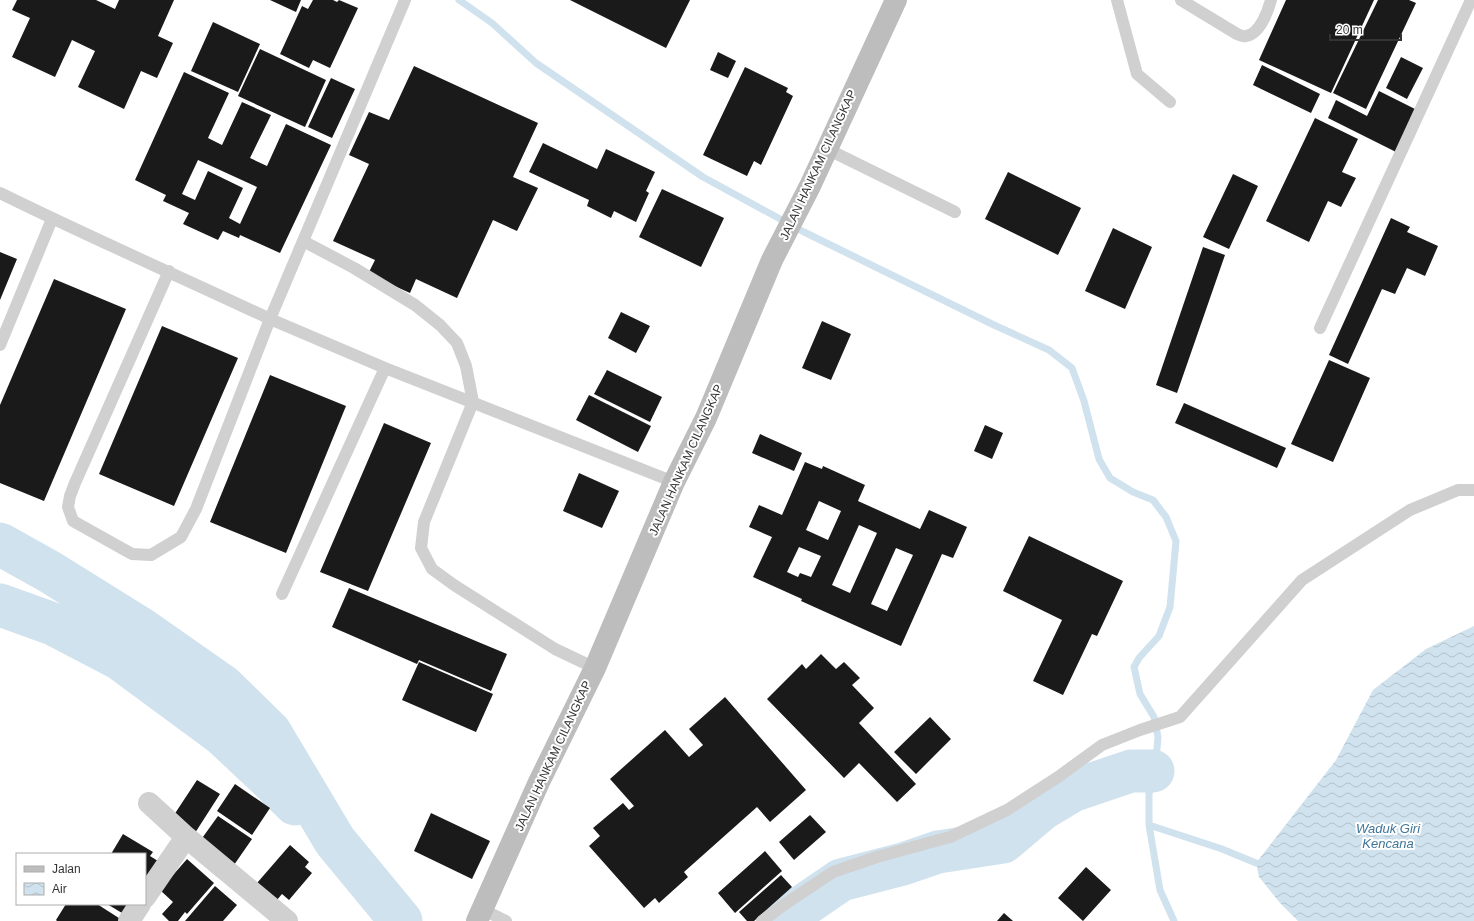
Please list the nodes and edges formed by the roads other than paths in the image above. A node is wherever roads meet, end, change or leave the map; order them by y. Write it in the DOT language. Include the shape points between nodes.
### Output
graph roads {
  1 [pos="405,0"];
  2 [pos="896,0"];
  3 [pos="1117,0"];
  4 [pos="1181,0"];
  5 [pos="1271,0"];
  6 [pos="1471,0"];
  7 [pos="1170,102"];
  8 [pos="827,149"];
  9 [pos="0,193"];
  10 [pos="954,212"];
  11 [pos="52,219"];
  12 [pos="303,241"];
  13 [pos="169,271"];
  14 [pos="270,320"];
  15 [pos="1320,328"];
  16 [pos="0,346"];
  17 [pos="385,368"];
  18 [pos="473,402"];
  19 [pos="674,482"];
  20 [pos="1474,490"];
  21 [pos="282,594"];
  22 [pos="595,668"];
  23 [pos="149,803"];
  24 [pos="186,837"];
  25 [pos="146,896"];
  26 [pos="139,905"];
  27 [pos="480,915"];
  28 [pos="129,921"];
  29 [pos="287,921"];
  30 [pos="506,921"];
  31 [pos="762,921"];
  1 -- 12 [label="lane"];
  2 -- 8 [label="street, JALAN HANKAM CILANGKAP"];
  3 -- 7 [label="lane" via="1138,74"];
  4 -- 5 [label="lane" via="1237,34 1245,36 1257,29"];
  6 -- 15 [label="lane"];
  8 -- 10 [label="lane"];
  8 -- 19 [label="street, JALAN HANKAM CILANGKAP" via="772,260 706,418"];
  9 -- 11 [label="lane"];
  11 -- 13 [label="lane"];
  11 -- 16 [label="lane"];
  12 -- 14 [label="lane"];
  12 -- 18 [label="lane" via="354,268 409,302 440,325 457,343 466,366"];
  13 -- 14 [label="lane"];
  13 -- 14 [label="lane" via="75,483 68,507 73,521 132,554 151,555 181,537 196,508"];
  14 -- 17 [label="lane"];
  17 -- 18 [label="lane"];
  17 -- 21 [label="lane"];
  18 -- 19 [label="lane"];
  18 -- 22 [label="lane" via="424,522 421,548 432,569 454,585 555,649"];
  19 -- 22 [label="street, JALAN HANKAM CILANGKAP"];
  20 -- 31 [label="lane" via="1458,490 1410,510 1302,580 1180,717 1102,745 1007,810 950,837 833,872"];
  22 -- 27 [label="street, JALAN HANKAM CILANGKAP" via="539,782"];
  23 -- 24 [label="street"];
  24 -- 25 [label="street"];
  24 -- 29 [label="street"];
  26 -- 28 [label="street"];
  27 -- 30 [label="lane"];
}
